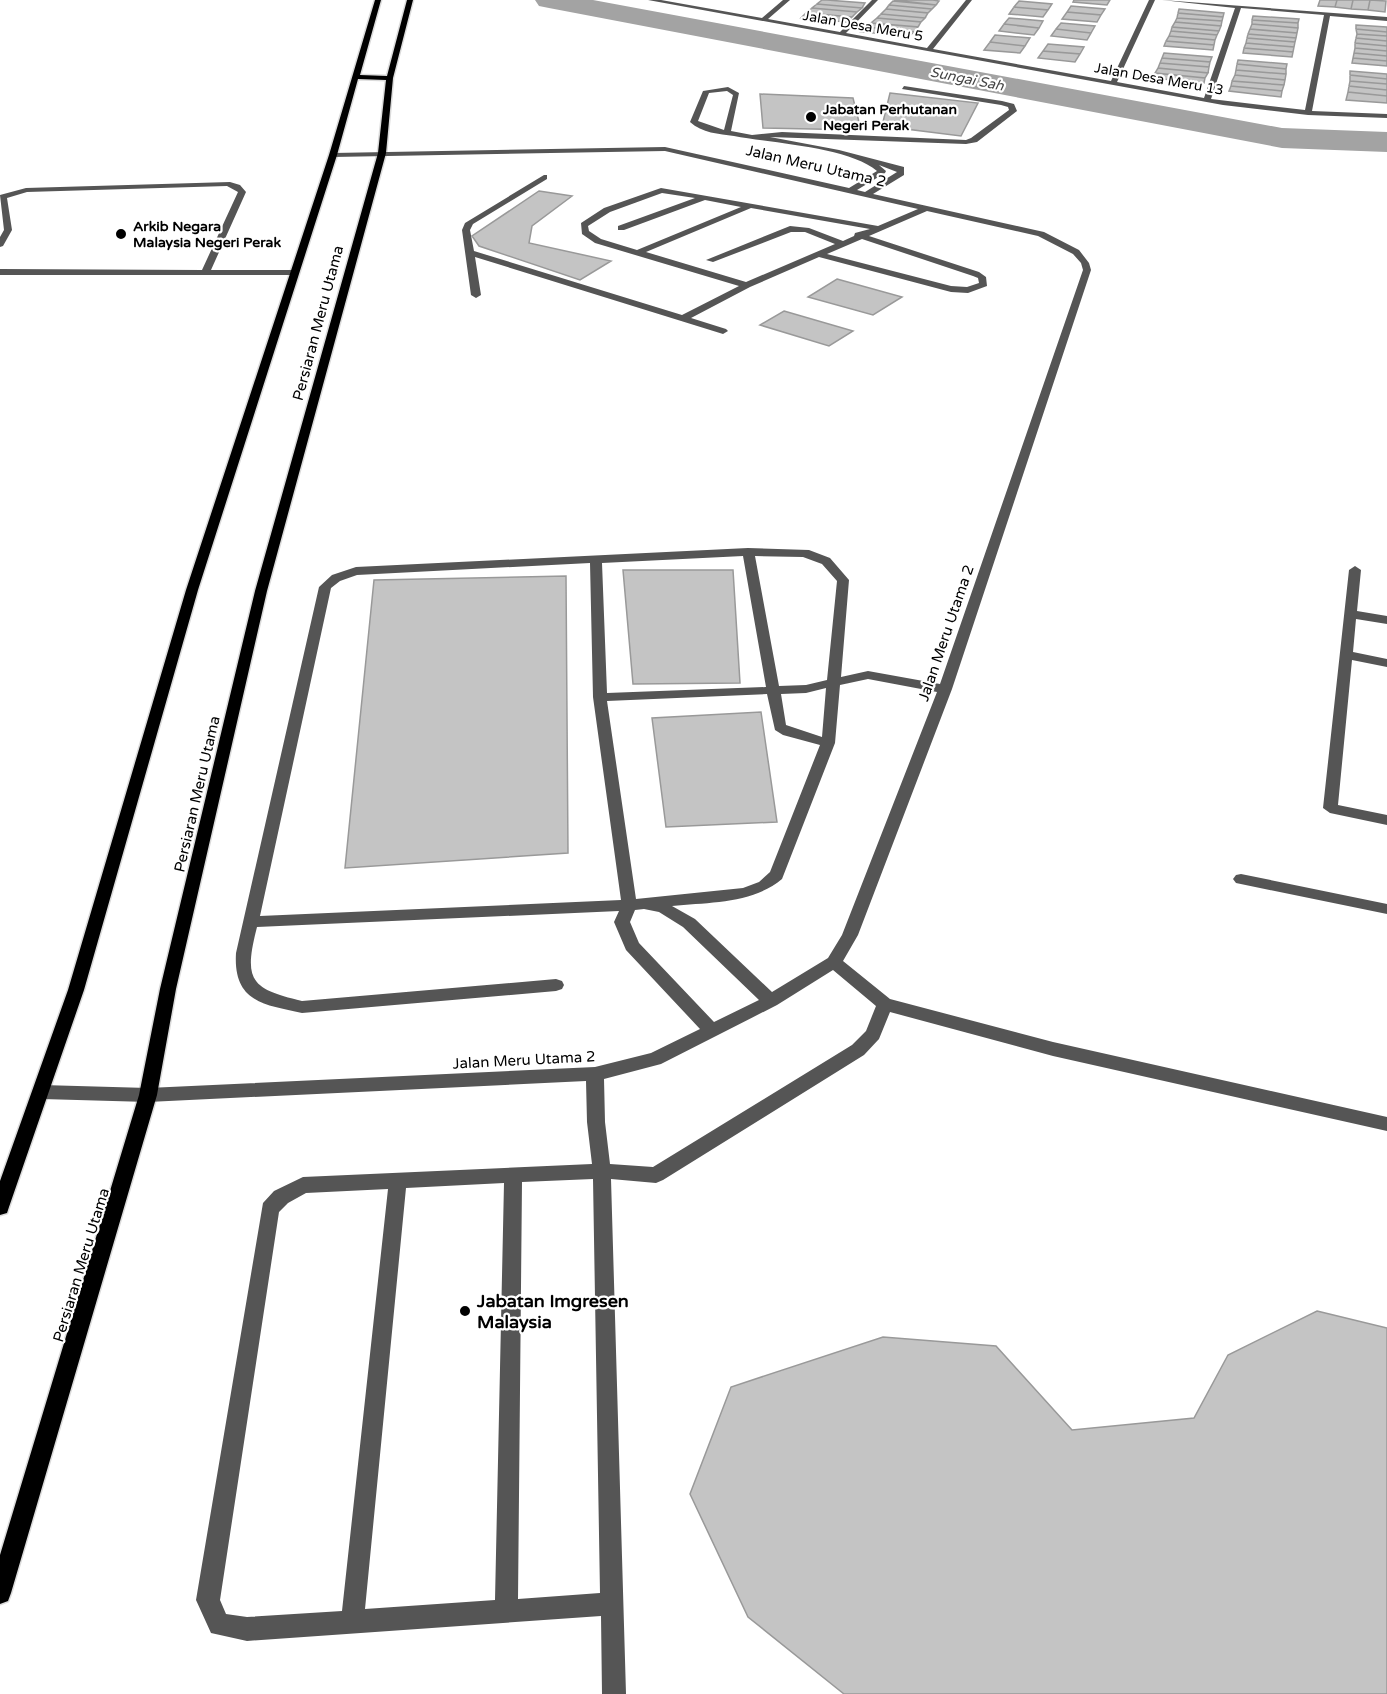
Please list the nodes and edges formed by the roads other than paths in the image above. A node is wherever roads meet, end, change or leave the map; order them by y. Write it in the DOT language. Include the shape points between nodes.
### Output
graph roads {
  1 [pos="378,0"];
  2 [pos="410,0"];
  3 [pos="651,0"];
  4 [pos="699,0"];
  5 [pos="787,0"];
  6 [pos="875,0"];
  7 [pos="969,0"];
  8 [pos="1152,0"];
  9 [pos="1165,0"];
  10 [pos="1239,6"];
  11 [pos="690,7"];
  12 [pos="1328,14"];
  13 [pos="1387,19"];
  14 [pos="764,20"];
  15 [pos="842,34"];
  16 [pos="929,50"];
  17 [pos="355,77"];
  18 [pos="390,78"];
  19 [pos="1113,83"];
  20 [pos="904,88"];
  21 [pos="1207,100"];
  22 [pos="1308,113"];
  23 [pos="1387,116"];
  24 [pos="727,133"];
  25 [pos="750,137"];
  26 [pos="382,153"];
  27 [pos="333,155"];
  28 [pos="866,159"];
  29 [pos="544,177"];
  30 [pos="851,190"];
  31 [pos="867,194"];
  32 [pos="704,197"];
  33 [pos="750,206"];
  34 [pos="927,208"];
  35 [pos="607,210"];
  36 [pos="621,228"];
  37 [pos="876,228"];
  38 [pos="858,235"];
  39 [pos="840,243"];
  40 [pos="0,244"];
  41 [pos="635,252"];
  42 [pos="470,253"];
  43 [pos="817,254"];
  44 [pos="710,260"];
  45 [pos="0,272"];
  46 [pos="205,273"];
  47 [pos="295,273"];
  48 [pos="747,285"];
  49 [pos="476,295"];
  50 [pos="684,318"];
  51 [pos="723,331"];
  52 [pos="748,552"];
  53 [pos="596,559"];
  54 [pos="1355,570"];
  55 [pos="1350,614"];
  56 [pos="1387,620"];
  57 [pos="1346,655"];
  58 [pos="1387,663"];
  59 [pos="833,682"];
  60 [pos="945,689"];
  61 [pos="774,691"];
  62 [pos="600,697"];
  63 [pos="828,743"];
  64 [pos="1387,820"];
  65 [pos="1241,879"];
  66 [pos="629,905"];
  67 [pos="1387,909"];
  68 [pos="251,922"];
  69 [pos="834,962"];
  70 [pos="556,986"];
  71 [pos="771,1001"];
  72 [pos="885,1004"];
  73 [pos="712,1030"];
  74 [pos="595,1074"];
  75 [pos="42,1092"];
  76 [pos="148,1095"];
  77 [pos="1387,1124"];
  78 [pos="602,1171"];
  79 [pos="513,1175"];
  80 [pos="398,1179"];
  81 [pos="0,1207"];
  82 [pos="0,1593"];
  83 [pos="610,1604"];
  84 [pos="506,1613"];
  85 [pos="352,1623"];
  86 [pos="614,1694"];
  1 -- 17 [label="main road"];
  2 -- 18 [label="main road, Persiaran Meru Utama"];
  3 -- 11 [label="street, Jalan Desa Meru 5"];
  4 -- 11 [label="street"];
  5 -- 14 [label="street"];
  6 -- 15 [label="street"];
  7 -- 16 [label="street"];
  8 -- 19 [label="street"];
  9 -- 10 [label="street"];
  10 -- 12 [label="street"];
  10 -- 21 [label="street"];
  11 -- 14 [label="street, Jalan Desa Meru 5"];
  12 -- 13 [label="street"];
  12 -- 22 [label="street"];
  14 -- 15 [label="street, Jalan Desa Meru 5"];
  15 -- 16 [label="street, Jalan Desa Meru 5"];
  16 -- 19 [label="street, Jalan Desa Meru 13"];
  17 -- 18 [label="main road"];
  17 -- 27 [label="main road"];
  18 -- 26 [label="main road, Persiaran Meru Utama"];
  19 -- 21 [label="street, Jalan Desa Meru 13"];
  20 -- 25 [label="street" via="1002,103 1013,111 966,142 782,134"];
  21 -- 22 [label="street, Jalan Desa Meru 13"];
  22 -- 23 [label="street, Jalan Desa Meru 13"];
  24 -- 24 [label="street" via="737,94 728,89 707,88 694,122"];
  24 -- 25 [label="street"];
  25 -- 28 [label="street"];
  26 -- 27 [label="street, Jalan Meru Utama 2"];
  26 -- 30 [label="street, Jalan Meru Utama 2" via="665,149"];
  26 -- 76 [label="main road, Persiaran Meru Utama" via="261,591 168,989"];
  27 -- 47 [label="main road"];
  28 -- 30 [label="street" via="882,171"];
  28 -- 31 [label="street" via="901,169 901,173"];
  29 -- 42 [label="street" via="469,223 466,230"];
  30 -- 31 [label="street, Jalan Meru Utama 2"];
  31 -- 34 [label="street, Jalan Meru Utama 2"];
  32 -- 33 [label="street"];
  32 -- 35 [label="street" via="658,190"];
  32 -- 36 [label="street"];
  33 -- 37 [label="street"];
  33 -- 41 [label="street"];
  34 -- 37 [label="street"];
  34 -- 60 [label="street, Jalan Meru Utama 2" via="1054,239 1082,260 1087,270"];
  35 -- 36 [label="street"];
  35 -- 41 [label="street" via="585,221 585,232 598,241"];
  36 -- 41 [label="street"];
  37 -- 38 [label="street"];
  38 -- 39 [label="street"];
  38 -- 43 [label="street" via="976,274 984,284 977,293 951,290"];
  39 -- 43 [label="street"];
  39 -- 44 [label="street" via="806,230 790,229"];
  40 -- 46 [label="street" via="8,230 3,197 8,193 227,184 237,187 242,192"];
  41 -- 48 [label="street"];
  42 -- 49 [label="street"];
  42 -- 50 [label="street"];
  43 -- 48 [label="street"];
  45 -- 46 [label="street"];
  46 -- 47 [label="street"];
  47 -- 75 [label="main road" via="192,590 76,990"];
  48 -- 50 [label="street"];
  50 -- 51 [label="street"];
  52 -- 53 [label="street"];
  52 -- 59 [label="street" via="805,553 826,561 843,580"];
  52 -- 61 [label="street"];
  53 -- 62 [label="street"];
  53 -- 68 [label="street" via="356,572 336,578 325,587"];
  54 -- 55 [label="street"];
  55 -- 56 [label="street"];
  55 -- 57 [label="street"];
  57 -- 58 [label="street"];
  57 -- 64 [label="street" via="1330,808"];
  59 -- 60 [label="street" via="868,675"];
  59 -- 61 [label="street"];
  59 -- 63 [label="street"];
  60 -- 69 [label="street, Jalan Meru Utama 2" via="850,935"];
  61 -- 62 [label="street"];
  61 -- 63 [label="street" via="783,730"];
  62 -- 66 [label="street"];
  63 -- 66 [label="street" via="777,875 764,886 744,893"];
  65 -- 67 [label="street"];
  66 -- 68 [label="street"];
  66 -- 71 [label="street" via="662,907 689,923"];
  66 -- 73 [label="street" via="622,922 632,946"];
  68 -- 70 [label="street" via="242,956 246,980 263,998 302,1007"];
  69 -- 71 [label="street, Jalan Meru Utama 2"];
  69 -- 72 [label="street"];
  71 -- 73 [label="street, Jalan Meru Utama 2"];
  72 -- 77 [label="street" via="1053,1049"];
  72 -- 78 [label="street" via="873,1034 858,1050 656,1175"];
  73 -- 74 [label="street, Jalan Meru Utama 2" via="655,1059"];
  74 -- 76 [label="street, Jalan Meru Utama 2"];
  74 -- 78 [label="street"];
  75 -- 76 [label="street, Jalan Meru Utama 2"];
  75 -- 81 [label="main road"];
  76 -- 82 [label="main road, Persiaran Meru Utama"];
  78 -- 79 [label="street"];
  78 -- 83 [label="street"];
  79 -- 80 [label="street"];
  79 -- 84 [label="street"];
  80 -- 85 [label="street"];
  80 -- 85 [label="street" via="303,1185 281,1197 270,1209 208,1600 219,1625 247,1629"];
  83 -- 84 [label="street"];
  83 -- 86 [label="street"];
  84 -- 85 [label="street"];
}
